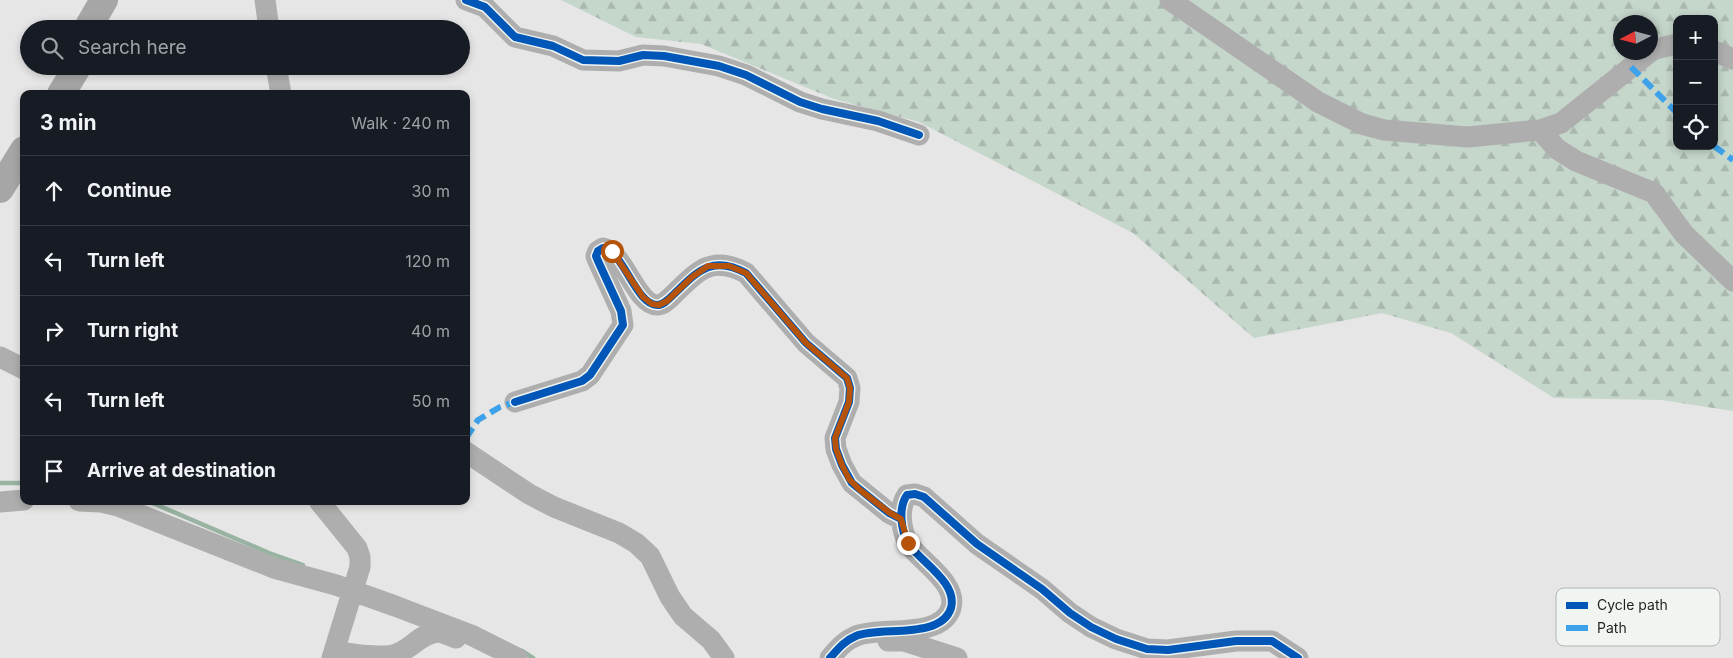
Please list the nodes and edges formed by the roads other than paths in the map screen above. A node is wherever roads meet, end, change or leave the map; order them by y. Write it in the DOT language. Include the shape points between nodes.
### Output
graph roads {
  1 [pos="104,0"];
  2 [pos="118,0"];
  3 [pos="265,0"];
  4 [pos="466,0"];
  5 [pos="1170,0"];
  6 [pos="93,20"];
  7 [pos="107,20"];
  8 [pos="268,20"];
  9 [pos="1673,45"];
  10 [pos="1658,48"];
  11 [pos="1718,53"];
  12 [pos="1733,59"];
  13 [pos="1640,60"];
  14 [pos="59,75"];
  15 [pos="73,75"];
  16 [pos="278,75"];
  17 [pos="49,90"];
  18 [pos="63,90"];
  19 [pos="280,90"];
  20 [pos="1540,130"];
  21 [pos="919,135"];
  22 [pos="20,136"];
  23 [pos="20,156"];
  24 [pos="0,168"];
  25 [pos="0,189"];
  26 [pos="1733,281"];
  27 [pos="0,357"];
  28 [pos="20,367"];
  29 [pos="515,402"];
  30 [pos="470,455"];
  31 [pos="20,500"];
  32 [pos="0,502"];
  33 [pos="114,505"];
  34 [pos="322,505"];
  35 [pos="901,519"];
  36 [pos="857,636"];
  37 [pos="1134,652"];
  38 [pos="333,654"];
  39 [pos="499,658"];
  40 [pos="517,658"];
  41 [pos="724,658"];
  42 [pos="830,658"];
  43 [pos="958,658"];
  44 [pos="1298,658"];
  1 -- 6 [label="main road"];
  2 -- 7 [label="main road"];
  3 -- 8 [label="street"];
  4 -- 21 [label="street" via="485,7 514,36 553,46 583,60 619,61 643,55 720,66 746,74 800,102 878,121"];
  5 -- 20 [label="street" via="1318,102 1362,124 1384,130 1467,137"];
  9 -- 10 [label="street"];
  11 -- 12 [label="street"];
  13 -- 20 [label="street" via="1561,123"];
  14 -- 17 [label="main road"];
  15 -- 18 [label="main road"];
  16 -- 19 [label="street"];
  20 -- 26 [label="street" via="1557,149 1576,161 1654,193 1684,234"];
  22 -- 24 [label="main road"];
  23 -- 25 [label="main road"];
  27 -- 28 [label="street"];
  29 -- 35 [label="street" via="582,381 622,325 621,311 596,256 598,250 612,251 643,297 659,305 708,266 739,269 746,273 806,343 847,378 849,402 835,438 842,465 860,490"];
  30 -- 41 [label="street" via="554,507 620,533 636,543 650,556 683,616 711,640"];
  31 -- 32 [label="street"];
  33 -- 40 [label="street" via="274,568 395,606 471,635"];
  34 -- 38 [label="street, bridge" via="360,557 352,596"];
  35 -- 36 [label="street" via="908,543 947,586 951,609 933,626"];
  35 -- 37 [label="street" via="902,502 906,496 915,494 924,498 977,544 1042,589 1070,613"];
  36 -- 42 [label="street" via="843,643"];
  36 -- 43 [label="street" via="870,641 904,640"];
  37 -- 44 [label="street" via="1260,640 1272,641"];
  38 -- 39 [label="street" via="394,655 406,650 420,637 439,632 473,644"];
}
